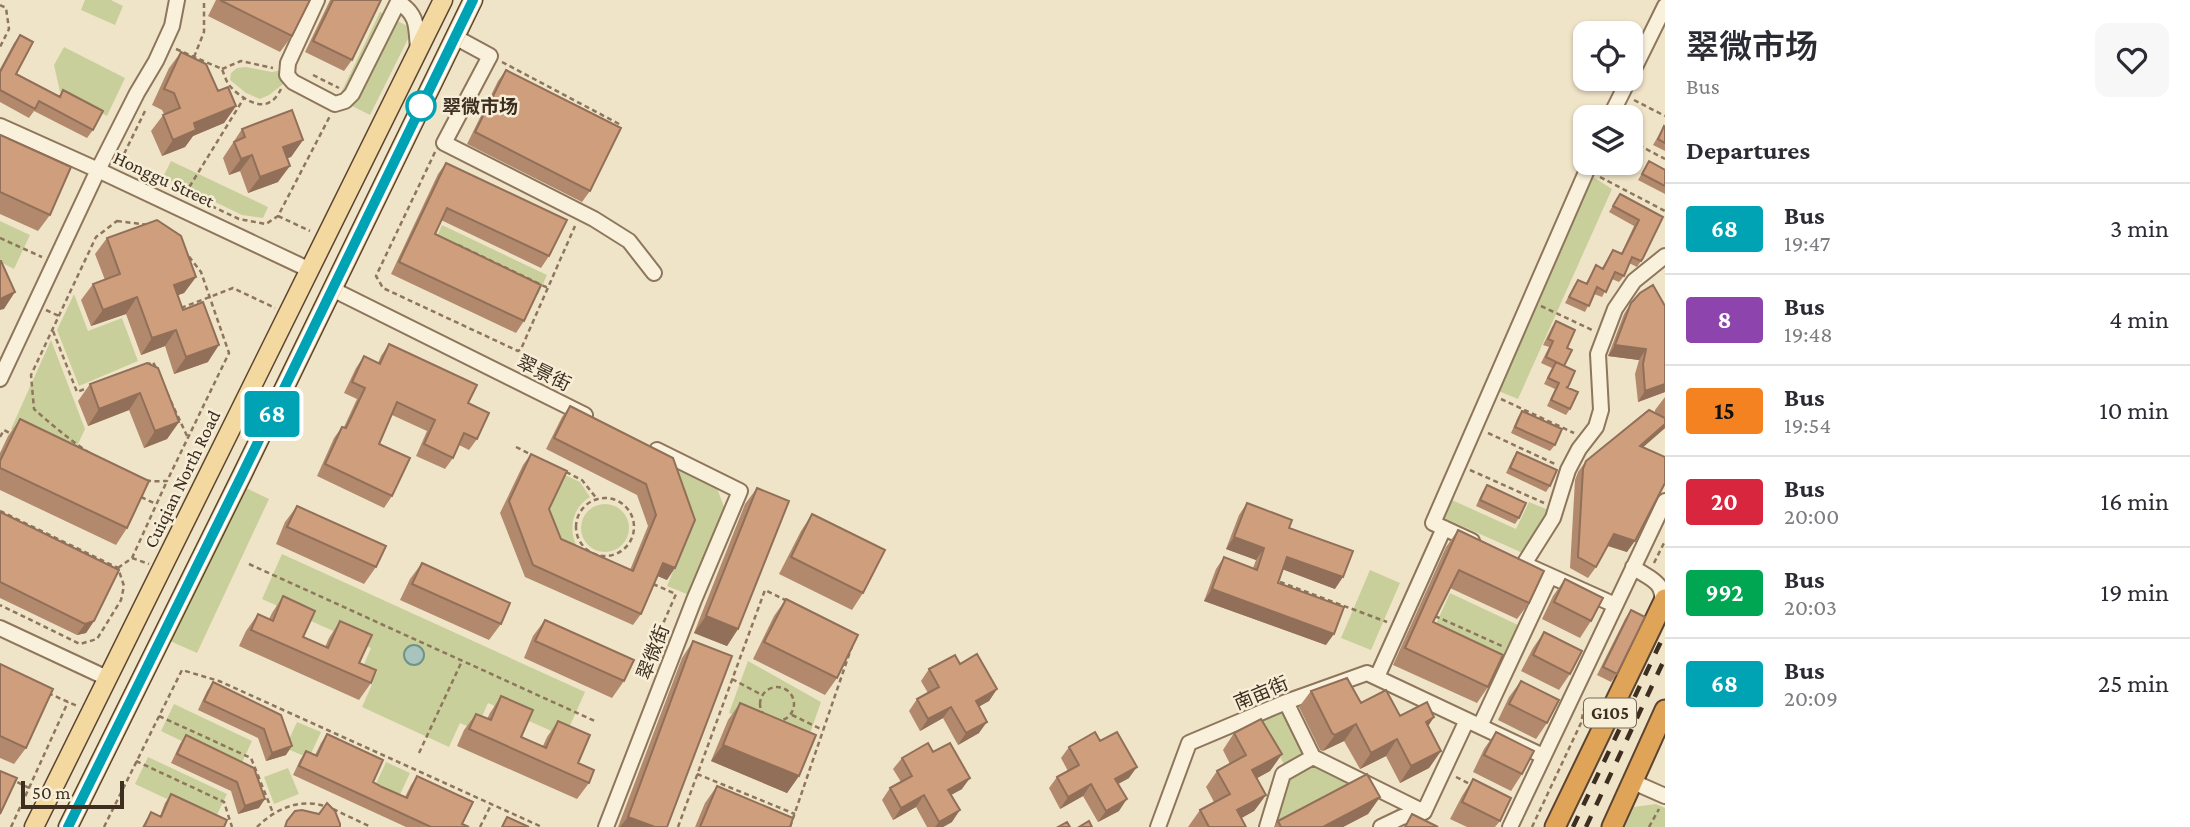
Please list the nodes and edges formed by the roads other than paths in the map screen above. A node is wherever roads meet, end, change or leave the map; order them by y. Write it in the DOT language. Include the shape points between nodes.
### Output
graph roads {
  1 [pos="177,0"];
  2 [pos="317,0"];
  3 [pos="443,0"];
  4 [pos="473,0"];
  5 [pos="399,1"];
  6 [pos="1665,6"];
  7 [pos="454,37"];
  8 [pos="418,50"];
  9 [pos="1643,51"];
  10 [pos="0,126"];
  11 [pos="99,170"];
  12 [pos="1584,175"];
  13 [pos="1665,256"];
  14 [pos="310,270"];
  15 [pos="654,273"];
  16 [pos="332,289"];
  17 [pos="0,379"];
  18 [pos="601,423"];
  19 [pos="649,446"];
  20 [pos="1665,501"];
  21 [pos="1444,528"];
  22 [pos="1490,549"];
  23 [pos="1633,566"];
  24 [pos="1665,575"];
  25 [pos="1550,576"];
  26 [pos="1664,602"];
  27 [pos="1615,605"];
  28 [pos="0,628"];
  29 [pos="1377,677"];
  30 [pos="107,678"];
  31 [pos="1286,702"];
  32 [pos="1665,710"];
  33 [pos="1474,723"];
  34 [pos="1544,756"];
  35 [pos="1313,757"];
  36 [pos="1631,781"];
  37 [pos="1662,802"];
  38 [pos="1424,812"];
  39 [pos="34,827"];
  40 [pos="68,827"];
  41 [pos="606,827"];
  42 [pos="1158,827"];
  43 [pos="1267,827"];
  44 [pos="1381,827"];
  45 [pos="1510,827"];
  46 [pos="1555,827"];
  47 [pos="1612,827"];
  1 -- 11 [label="street" via="172,26 156,61"];
  2 -- 5 [label="street" via="288,63 287,75 335,104 352,94"];
  3 -- 8 [label="main road, Cuiqian North Road"];
  4 -- 7 [label="main road"];
  5 -- 8 [label="street" via="416,20"];
  6 -- 9 [label="street"];
  7 -- 15 [label="street" via="490,56 444,143 629,241"];
  7 -- 16 [label="main road"];
  8 -- 14 [label="main road, Cuiqian North Road"];
  10 -- 11 [label="street, Honggu Street"];
  11 -- 14 [label="street, Honggu Street"];
  11 -- 17 [label="street"];
  12 -- 21 [label="street" via="1433,523"];
  13 -- 25 [label="street" via="1634,281 1615,309 1598,354 1601,410 1596,427 1567,470 1553,518 1519,562"];
  14 -- 30 [label="main road, Cuiqian North Road"];
  16 -- 18 [label="street, 翠景街"];
  16 -- 40 [label="main road"];
  19 -- 41 [label="street, 翠微街" via="740,491"];
  20 -- 23 [label="street"];
  21 -- 22 [label="street"];
  21 -- 29 [label="street"];
  23 -- 24 [label="street"];
  23 -- 26 [label="street" via="1660,585"];
  23 -- 27 [label="street"];
  25 -- 27 [label="street"];
  25 -- 33 [label="street"];
  26 -- 46 [label="highway, G105"];
  27 -- 34 [label="street"];
  28 -- 30 [label="street"];
  29 -- 31 [label="street, 南亩街" via="1367,673"];
  29 -- 33 [label="street"];
  30 -- 39 [label="main road, Cuiqian North Road"];
  31 -- 35 [label="street"];
  31 -- 42 [label="street, 南亩街" via="1254,724 1189,743"];
  32 -- 36 [label="highway, G105"];
  33 -- 34 [label="street"];
  33 -- 38 [label="street" via="1443,771"];
  34 -- 45 [label="street"];
  35 -- 38 [label="street"];
  35 -- 43 [label="street" via="1280,768"];
  36 -- 37 [label="street"];
  36 -- 47 [label="highway, G105"];
  38 -- 44 [label="street"];
}
